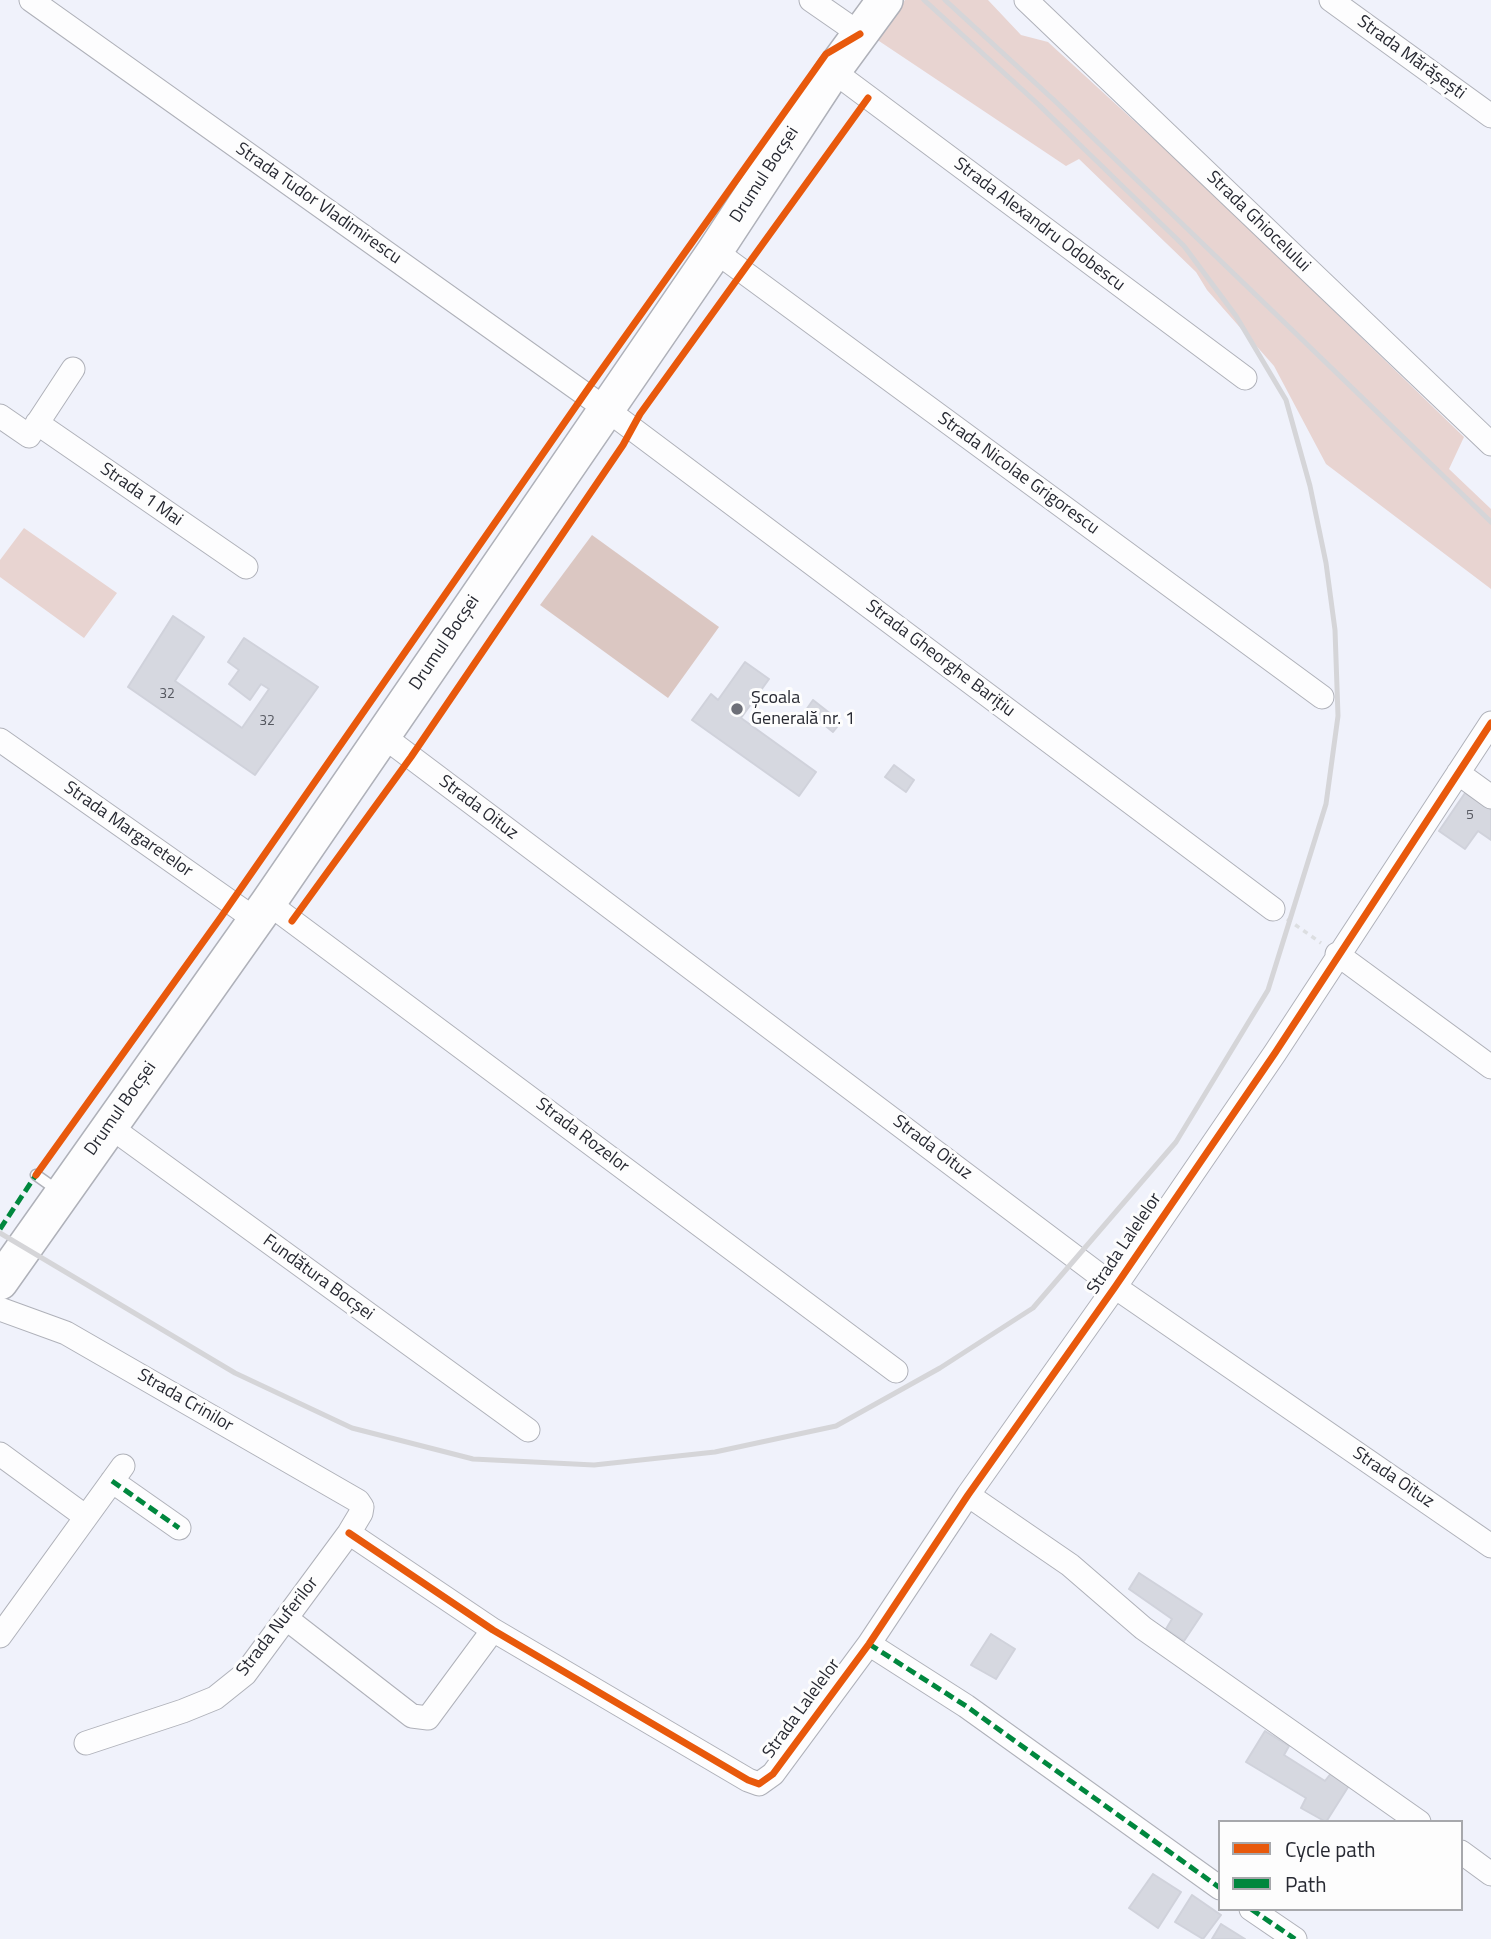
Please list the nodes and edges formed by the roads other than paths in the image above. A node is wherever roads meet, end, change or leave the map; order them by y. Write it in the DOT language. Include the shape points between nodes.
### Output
graph roads {
  1 [pos="31,0"];
  2 [pos="811,0"];
  3 [pos="885,0"];
  4 [pos="1026,0"];
  5 [pos="1331,0"];
  6 [pos="860,34"];
  7 [pos="833,71"];
  8 [pos="1491,116"];
  9 [pos="715,251"];
  10 [pos="73,369"];
  11 [pos="1245,378"];
  12 [pos="606,409"];
  13 [pos="0,416"];
  14 [pos="37,423"];
  15 [pos="1491,444"];
  16 [pos="246,566"];
  17 [pos="1322,697"];
  18 [pos="1491,723"];
  19 [pos="383,736"];
  20 [pos="0,740"];
  21 [pos="1458,773"];
  22 [pos="1491,797"];
  23 [pos="1273,909"];
  24 [pos="262,911"];
  25 [pos="1337,954"];
  26 [pos="1491,1067"];
  27 [pos="109,1126"];
  28 [pos="0,1282"];
  29 [pos="1115,1287"];
  30 [pos="0,1309"];
  31 [pos="896,1371"];
  32 [pos="528,1430"];
  33 [pos="0,1454"];
  34 [pos="968,1495"];
  35 [pos="362,1507"];
  36 [pos="86,1517"];
  37 [pos="178,1528"];
  38 [pos="349,1533"];
  39 [pos="1491,1545"];
  40 [pos="287,1619"];
  41 [pos="493,1630"];
  42 [pos="0,1636"];
  43 [pos="869,1644"];
  44 [pos="86,1743"];
  45 [pos="1416,1820"];
  46 [pos="1463,1853"];
  47 [pos="1491,1874"];
  48 [pos="1218,1887"];
  49 [pos="1254,1911"];
  50 [pos="1295,1939"];
  1 -- 12 [label="street, Strada Tudor Vladimirescu"];
  2 -- 6 [label="street"];
  3 -- 6 [label="main road, Drumul Bocșei"];
  4 -- 15 [label="street, Strada Ghiocelului"];
  5 -- 8 [label="street, Strada Mărășești"];
  6 -- 7 [label="main road, Drumul Bocșei"];
  7 -- 9 [label="main road, Drumul Bocșei"];
  7 -- 11 [label="street, Strada Alexandru Odobescu"];
  9 -- 12 [label="main road, Drumul Bocșei"];
  9 -- 17 [label="street, Strada Nicolae Grigorescu"];
  10 -- 14 [label="street"];
  12 -- 19 [label="main road, Drumul Bocșei"];
  12 -- 23 [label="street, Strada Gheorghe Barițiu"];
  13 -- 14 [label="street" via="29,436"];
  14 -- 16 [label="street, Strada 1 Mai"];
  18 -- 21 [label="street, Strada Lalelelor"];
  19 -- 24 [label="main road, Drumul Bocșei"];
  19 -- 29 [label="street, Strada Oituz"];
  20 -- 24 [label="street, Strada Margaretelor"];
  21 -- 22 [label="street"];
  21 -- 25 [label="street, Strada Lalelelor"];
  24 -- 27 [label="main road, Drumul Bocșei"];
  24 -- 31 [label="street, Strada Rozelor"];
  25 -- 26 [label="street"];
  25 -- 29 [label="street, Strada Lalelelor"];
  27 -- 28 [label="main road, Drumul Bocșei" via="49,1184"];
  27 -- 32 [label="street, Fundătura Bocșei"];
  29 -- 34 [label="street, Strada Lalelelor"];
  29 -- 39 [label="street, Strada Oituz"];
  30 -- 35 [label="street, Strada Crinilor" via="66,1333"];
  33 -- 36 [label="street"];
  34 -- 43 [label="street, Strada Lalelelor"];
  34 -- 45 [label="street" via="1070,1565 1143,1628"];
  35 -- 38 [label="street, Strada Nuferilor"];
  36 -- 37 [label="street" via="118,1474"];
  36 -- 42 [label="street"];
  38 -- 40 [label="street, Strada Nuferilor"];
  38 -- 41 [label="street"];
  40 -- 41 [label="street" via="412,1716 428,1718"];
  40 -- 44 [label="street, Strada Nuferilor" via="245,1674 215,1698"];
  41 -- 43 [label="street, Strada Lalelelor" via="759,1784 773,1774"];
  43 -- 48 [label="street" via="966,1706"];
  46 -- 47 [label="street"];
  49 -- 50 [label="street"];
}
